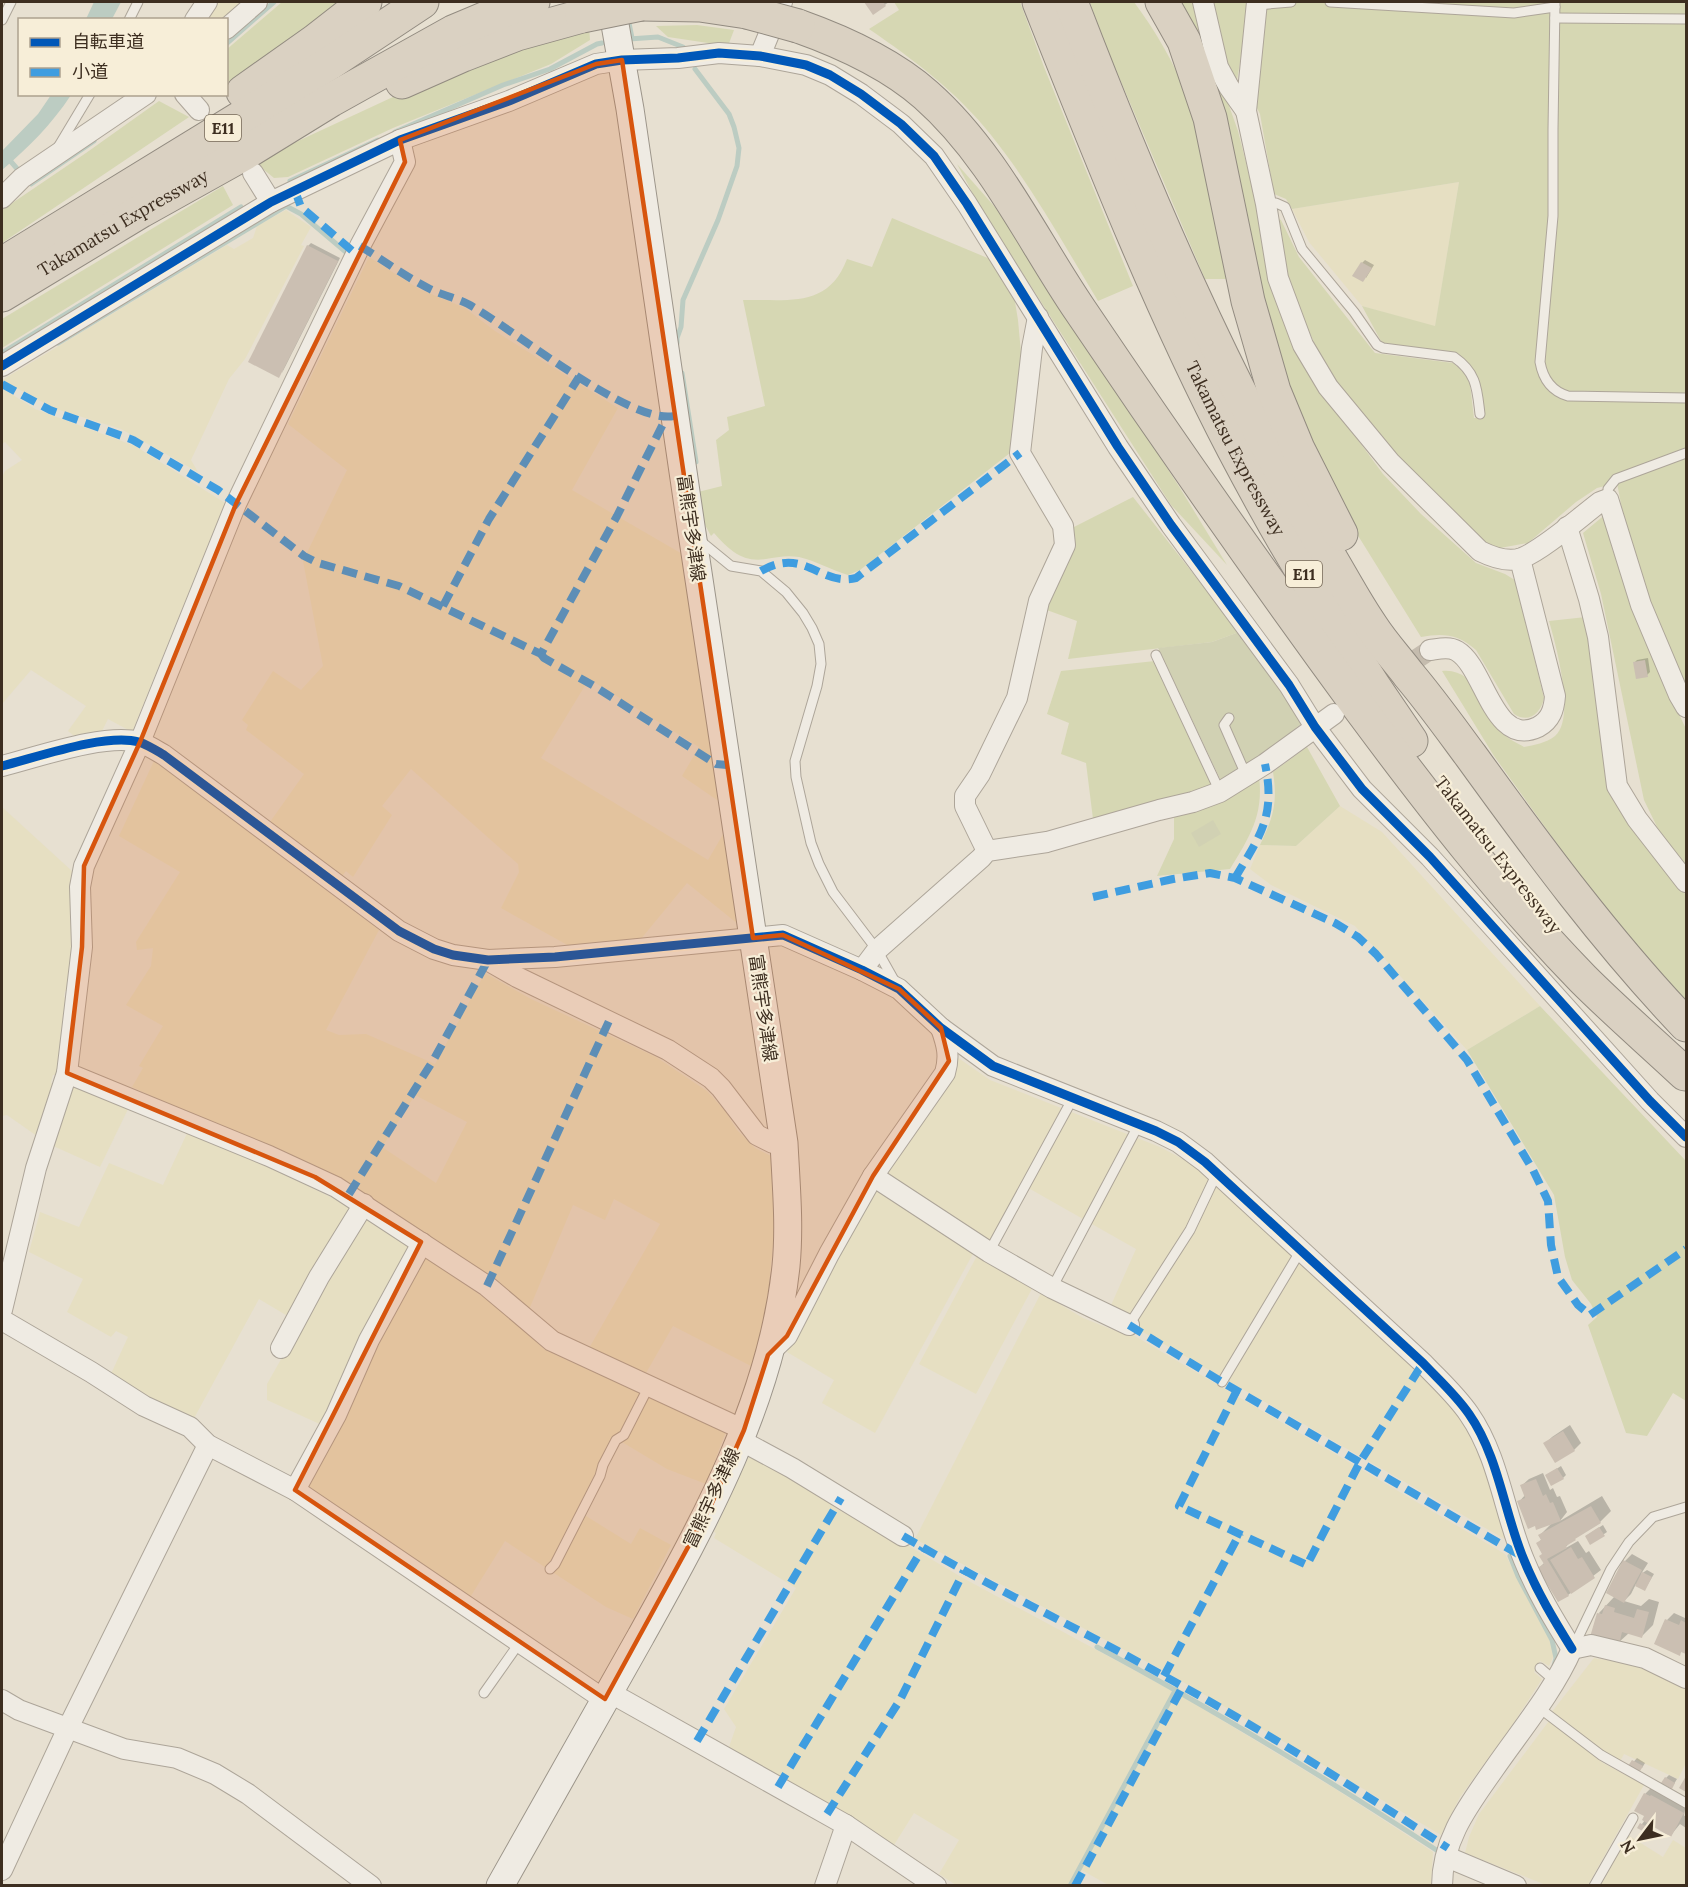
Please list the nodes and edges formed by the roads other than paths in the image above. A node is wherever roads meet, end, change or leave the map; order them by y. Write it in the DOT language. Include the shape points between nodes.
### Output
graph roads {
  1 [pos="11,2"];
  2 [pos="138,2"];
  3 [pos="207,2"];
  4 [pos="258,2"];
  5 [pos="365,2"];
  6 [pos="422,2"];
  7 [pos="532,2"];
  8 [pos="1039,2"];
  9 [pos="1071,2"];
  10 [pos="1162,2"];
  11 [pos="1203,2"];
  12 [pos="1291,2"];
  13 [pos="1330,2"];
  14 [pos="626,3"];
  15 [pos="1257,3"];
  16 [pos="1555,4"];
  17 [pos="790,14"];
  18 [pos="130,18"];
  19 [pos="196,18"];
  20 [pos="1555,18"];
  21 [pos="1686,19"];
  22 [pos="2,20"];
  23 [pos="228,27"];
  24 [pos="760,56"];
  25 [pos="622,60"];
  26 [pos="89,96"];
  27 [pos="143,96"];
  28 [pos="187,96"];
  29 [pos="199,110"];
  30 [pos="1246,111"];
  31 [pos="400,140"];
  32 [pos="54,156"];
  33 [pos="249,163"];
  34 [pos="2,198"];
  35 [pos="271,202"];
  36 [pos="1266,204"];
  37 [pos="12,257"];
  38 [pos="2,295"];
  39 [pos="1038,317"];
  40 [pos="2,366"];
  41 [pos="1686,398"];
  42 [pos="1480,414"];
  43 [pos="1686,453"];
  44 [pos="1608,499"];
  45 [pos="1567,527"];
  46 [pos="692,533"];
  47 [pos="1520,559"];
  48 [pos="1430,650"];
  49 [pos="1156,655"];
  50 [pos="1686,707"];
  51 [pos="1334,714"];
  52 [pos="1442,716"];
  53 [pos="1229,718"];
  54 [pos="1315,727"];
  55 [pos="140,742"];
  56 [pos="2,766"];
  57 [pos="1246,775"];
  58 [pos="1220,792"];
  59 [pos="987,850"];
  60 [pos="1686,882"];
  61 [pos="753,938"];
  62 [pos="877,950"];
  63 [pos="488,960"];
  64 [pos="862,970"];
  65 [pos="899,989"];
  66 [pos="1686,1025"];
  67 [pos="941,1028"];
  68 [pos="67,1072"];
  69 [pos="1686,1074"];
  70 [pos="1073,1098"];
  71 [pos="1139,1124"];
  72 [pos="1686,1137"];
  73 [pos="784,1143"];
  74 [pos="1217,1173"];
  75 [pos="873,1176"];
  76 [pos="364,1204"];
  77 [pos="422,1243"];
  78 [pos="1301,1250"];
  79 [pos="989,1252"];
  80 [pos="1052,1288"];
  81 [pos="2,1309"];
  82 [pos="2,1320"];
  83 [pos="1129,1325"];
  84 [pos="281,1348"];
  85 [pos="768,1355"];
  86 [pos="1222,1382"];
  87 [pos="650,1385"];
  88 [pos="742,1435"];
  89 [pos="208,1445"];
  90 [pos="295,1490"];
  91 [pos="1686,1508"];
  92 [pos="903,1536"];
  93 [pos="550,1569"];
  94 [pos="520,1642"];
  95 [pos="1572,1649"];
  96 [pos="1540,1668"];
  97 [pos="1686,1678"];
  98 [pos="1555,1681"];
  99 [pos="484,1693"];
  100 [pos="607,1696"];
  101 [pos="2,1700"];
  102 [pos="1538,1707"];
  103 [pos="68,1728"];
  104 [pos="1686,1803"];
  105 [pos="1633,1818"];
  106 [pos="846,1825"];
  107 [pos="1447,1857"];
  108 [pos="2,1870"];
  109 [pos="371,1886"];
  110 [pos="500,1886"];
  111 [pos="825,1886"];
  112 [pos="936,1886"];
  113 [pos="1442,1886"];
  114 [pos="1516,1886"];
  115 [pos="1594,1886"];
  1 -- 22 [label="lane"];
  2 -- 18 [label="lane"];
  3 -- 19 [label="street"];
  4 -- 23 [label="street"];
  5 -- 37 [label="highway"];
  6 -- 37 [label="highway, E11" via="330,63"];
  7 -- 33 [label="highway" via="453,32 332,100"];
  8 -- 69 [label="highway, Takamatsu Expressway / E11" via="1158,291 1234,449 1282,537 1391,712 1452,800 1518,884"];
  9 -- 52 [label="highway, Takamatsu Expressway / E11" via="1185,279 1261,435 1373,629"];
  10 -- 52 [label="highway" via="1184,41 1210,118 1248,301 1274,391 1323,502"];
  11 -- 30 [label="street" via="1218,67"];
  12 -- 15 [label="lane"];
  13 -- 16 [label="lane" via="1514,13"];
  14 -- 17 [label="highway, bridge"];
  14 -- 25 [label="main road, 富熊宇多津線"];
  14 -- 33 [label="highway, bridge" via="517,34 463,55"];
  15 -- 30 [label="street"];
  16 -- 20 [label="lane"];
  17 -- 24 [label="street"];
  17 -- 69 [label="highway" via="887,68 925,94 957,127 999,182 1078,308 1219,511 1426,795 1495,881 1583,979"];
  20 -- 21 [label="lane"];
  20 -- 41 [label="lane" via="1554,216 1541,372 1551,388 1568,396"];
  24 -- 25 [label="street" via="719,53"];
  24 -- 39 [label="street" via="806,65 830,75 902,124 951,179"];
  25 -- 31 [label="street" via="596,64 509,101"];
  25 -- 46 [label="main road, 富熊宇多津線"];
  26 -- 32 [label="lane"];
  27 -- 32 [label="street"];
  28 -- 29 [label="street"];
  30 -- 36 [label="street"];
  31 -- 35 [label="street"];
  31 -- 55 [label="street" via="405,162 360,246 236,504"];
  32 -- 34 [label="street"];
  33 -- 35 [label="street"];
  33 -- 38 [label="highway, Takamatsu Expressway / E11" via="141,211"];
  35 -- 40 [label="street"];
  36 -- 42 [label="lane" via="1285,207 1302,249 1377,345 1454,357 1464,364 1476,382"];
  36 -- 47 [label="street" via="1278,278 1304,345 1328,387 1407,480 1480,551 1504,560"];
  39 -- 54 [label="street" via="1118,447"];
  39 -- 59 [label="street" via="1020,453 1063,525 1065,545 1039,600 1017,698 981,774 965,796 965,806"];
  43 -- 44 [label="lane" via="1616,479 1608,489"];
  44 -- 45 [label="street"];
  44 -- 50 [label="street" via="1641,605"];
  45 -- 47 [label="street"];
  45 -- 60 [label="street" via="1598,638 1617,786 1637,819"];
  46 -- 61 [label="main road, 富熊宇多津線"];
  46 -- 62 [label="lane" via="731,567 761,571 786,592 812,628 821,664 795,761 796,777 819,864 833,892"];
  47 -- 48 [label="street" via="1556,696 1549,719 1538,727 1513,729 1503,720 1466,659 1447,648"];
  49 -- 58 [label="lane"];
  51 -- 54 [label="street"];
  52 -- 66 [label="highway, Takamatsu Expressway / E11" via="1579,902"];
  53 -- 57 [label="lane" via="1224,725"];
  54 -- 57 [label="street"];
  54 -- 72 [label="street" via="1362,789 1430,857"];
  55 -- 56 [label="street" via="94,742"];
  55 -- 63 [label="street" via="164,755 399,931 434,949"];
  55 -- 68 [label="street" via="84,866 80,887 82,947"];
  57 -- 58 [label="street"];
  58 -- 59 [label="street" via="1047,842"];
  59 -- 62 [label="street"];
  61 -- 63 [label="street"];
  61 -- 64 [label="street" via="783,935"];
  61 -- 73 [label="main road, 富熊宇多津線"];
  62 -- 64 [label="street"];
  62 -- 65 [label="lane"];
  63 -- 73 [label="street" via="668,1050 722,1088 757,1135 772,1143"];
  64 -- 65 [label="street"];
  65 -- 67 [label="street"];
  67 -- 70 [label="street" via="993,1066"];
  67 -- 75 [label="street" via="949,1061 945,1073"];
  68 -- 76 [label="street" via="269,1156"];
  68 -- 81 [label="street" via="36,1168"];
  70 -- 71 [label="street"];
  70 -- 79 [label="lane"];
  71 -- 74 [label="street" via="1178,1142"];
  71 -- 80 [label="lane"];
  73 -- 85 [label="main road, 富熊宇多津線" via="786,1266"];
  74 -- 78 [label="street"];
  74 -- 83 [label="lane" via="1190,1230"];
  75 -- 79 [label="street"];
  75 -- 85 [label="street" via="787,1336"];
  76 -- 77 [label="street"];
  76 -- 84 [label="street"];
  77 -- 87 [label="street" via="487,1286 552,1341"];
  77 -- 90 [label="street"];
  78 -- 86 [label="lane"];
  78 -- 95 [label="street" via="1423,1363 1470,1416 1494,1467 1534,1583"];
  79 -- 80 [label="street"];
  80 -- 83 [label="street"];
  82 -- 89 [label="street" via="144,1406 190,1427"];
  85 -- 88 [label="main road, 富熊宇多津線"];
  87 -- 88 [label="street"];
  87 -- 93 [label="lane" via="624,1435 616,1440"];
  88 -- 92 [label="street"];
  88 -- 100 [label="main road, 富熊宇多津線" via="680,1565"];
  89 -- 90 [label="street"];
  89 -- 103 [label="street"];
  90 -- 94 [label="street"];
  91 -- 95 [label="lane" via="1653,1517 1629,1542 1611,1569"];
  94 -- 99 [label="lane"];
  94 -- 100 [label="street" via="596,1694"];
  95 -- 97 [label="street" via="1591,1645 1645,1658"];
  95 -- 98 [label="street"];
  96 -- 98 [label="lane"];
  98 -- 102 [label="street"];
  100 -- 106 [label="street"];
  100 -- 110 [label="main road, 富熊宇多津線"];
  101 -- 103 [label="street"];
  102 -- 104 [label="lane" via="1601,1755"];
  102 -- 107 [label="street" via="1461,1816"];
  103 -- 108 [label="street"];
  103 -- 109 [label="street" via="124,1749 177,1758 215,1774"];
  105 -- 115 [label="lane"];
  106 -- 111 [label="street"];
  106 -- 112 [label="street"];
  107 -- 113 [label="street"];
  107 -- 114 [label="street"];
}
